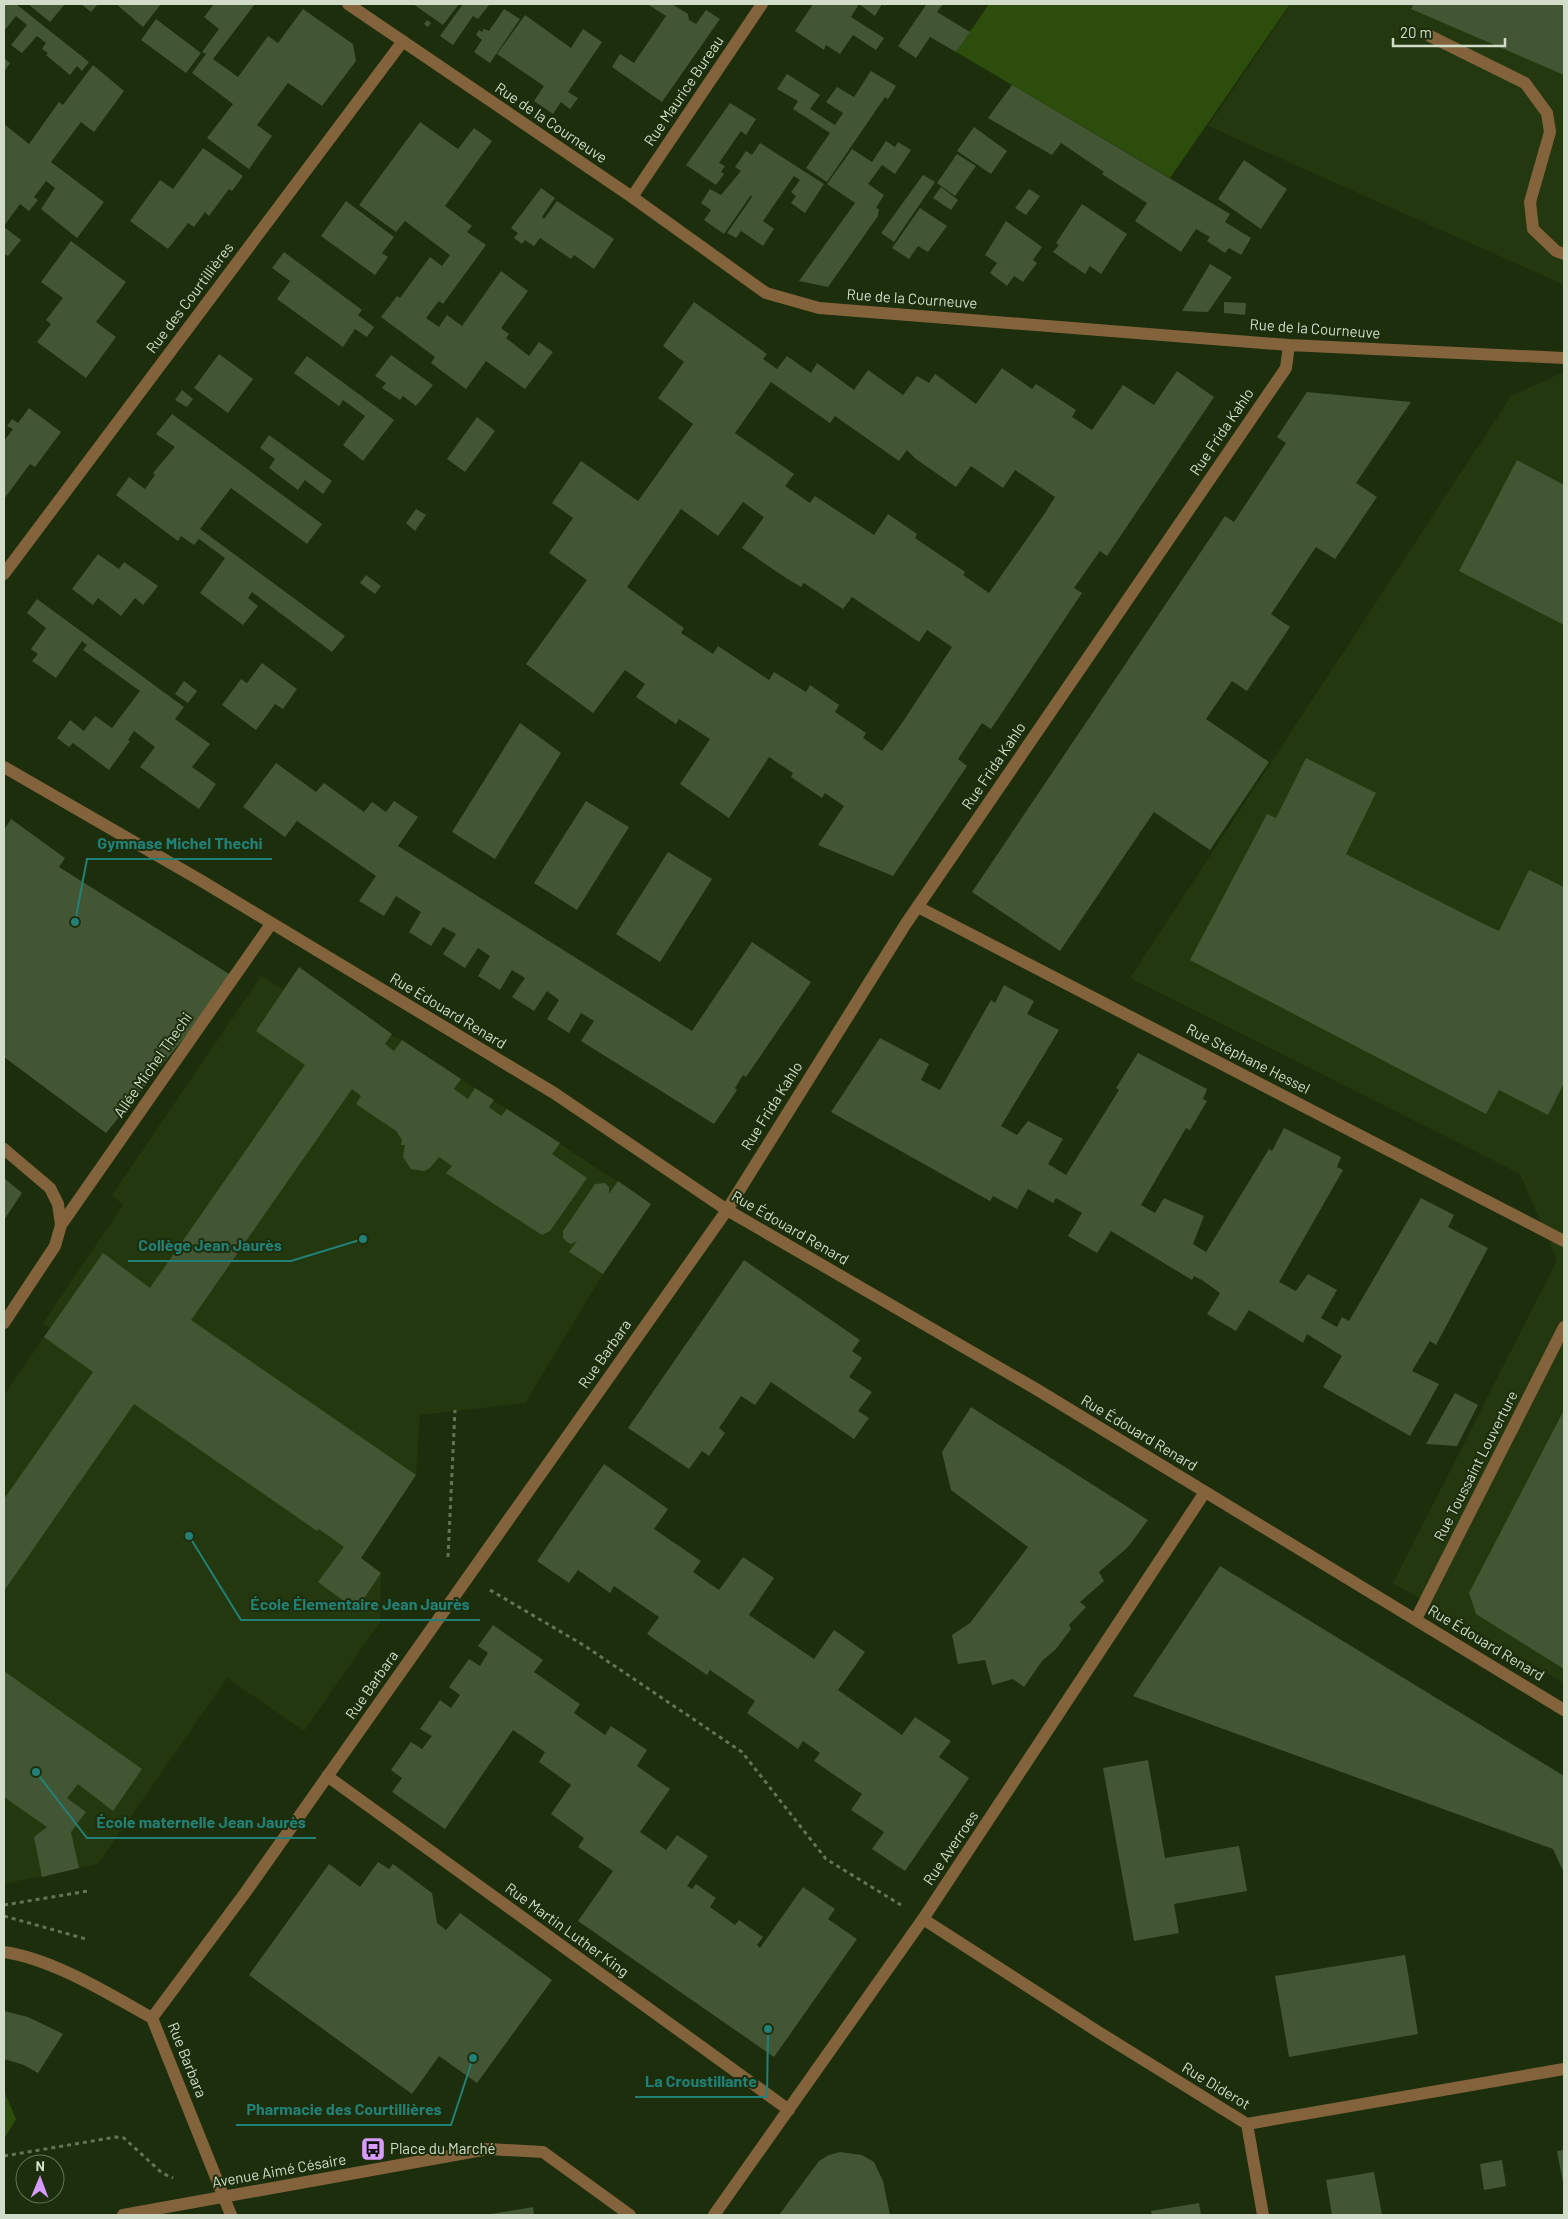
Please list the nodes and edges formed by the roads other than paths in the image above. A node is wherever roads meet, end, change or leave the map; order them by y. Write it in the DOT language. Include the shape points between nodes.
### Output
graph roads {
  1 [pos="348,4"];
  2 [pos="762,4"];
  3 [pos="1430,36"];
  4 [pos="403,41"];
  5 [pos="632,197"];
  6 [pos="1564,254"];
  7 [pos="1290,344"];
  8 [pos="1564,358"];
  9 [pos="4,574"];
  10 [pos="4,767"];
  11 [pos="918,907"];
  12 [pos="272,924"];
  13 [pos="4,1149"];
  14 [pos="727,1210"];
  15 [pos="61,1225"];
  16 [pos="1564,1241"];
  17 [pos="4,1323"];
  18 [pos="1564,1327"];
  19 [pos="1205,1492"];
  20 [pos="1416,1619"];
  21 [pos="1564,1710"];
  22 [pos="327,1776"];
  23 [pos="923,1919"];
  24 [pos="4,1952"];
  25 [pos="152,2018"];
  26 [pos="1564,2069"];
  27 [pos="789,2110"];
  28 [pos="1247,2124"];
  29 [pos="226,2198"];
  30 [pos="123,2215"];
  31 [pos="231,2215"];
  32 [pos="630,2215"];
  33 [pos="714,2215"];
  34 [pos="1263,2215"];
  1 -- 4 [label="street, Rue de la Courneuve"];
  2 -- 5 [label="street, Rue Maurice Bureau"];
  3 -- 6 [label="street" via="1525,83 1547,113 1550,132 1530,202 1533,229 1556,251"];
  4 -- 5 [label="street, Rue de la Courneuve"];
  4 -- 9 [label="street, Rue des Courtillières"];
  5 -- 7 [label="street, Rue de la Courneuve" via="766,293 819,308"];
  7 -- 8 [label="street, Rue de la Courneuve"];
  7 -- 11 [label="street, Rue Frida Kahlo" via="1286,368"];
  10 -- 12 [label="street, Rue Édouard Renard"];
  11 -- 14 [label="street, Rue Frida Kahlo"];
  11 -- 16 [label="street, Rue Stéphane Hessel"];
  12 -- 14 [label="street, Rue Édouard Renard" via="554,1094"];
  12 -- 15 [label="street, Allée Michel Thechi"];
  13 -- 15 [label="street" via="50,1188 58,1204"];
  14 -- 19 [label="street, Rue Édouard Renard" via="1036,1389"];
  14 -- 22 [label="street, Rue Barbara"];
  15 -- 17 [label="street" via="55,1246"];
  18 -- 20 [label="street, Rue Toussaint Louverture"];
  19 -- 20 [label="street, Rue Édouard Renard"];
  19 -- 23 [label="street, Rue Averroes"];
  20 -- 21 [label="street, Rue Édouard Renard"];
  22 -- 25 [label="street, Rue Barbara"];
  22 -- 27 [label="street, Rue Martin Luther King"];
  23 -- 27 [label="street, Rue Averroes"];
  23 -- 28 [label="street, Rue Diderot"];
  24 -- 25 [label="street" via="72,1975"];
  25 -- 29 [label="street, Rue Barbara"];
  26 -- 28 [label="street, Rue Diderot"];
  27 -- 33 [label="street, Rue Averroes"];
  28 -- 34 [label="street"];
  29 -- 30 [label="street, Avenue Aimé Césaire"];
  29 -- 31 [label="street, Rue Barbara"];
  29 -- 32 [label="street, Avenue Aimé Césaire" via="488,2149 543,2152"];
}
